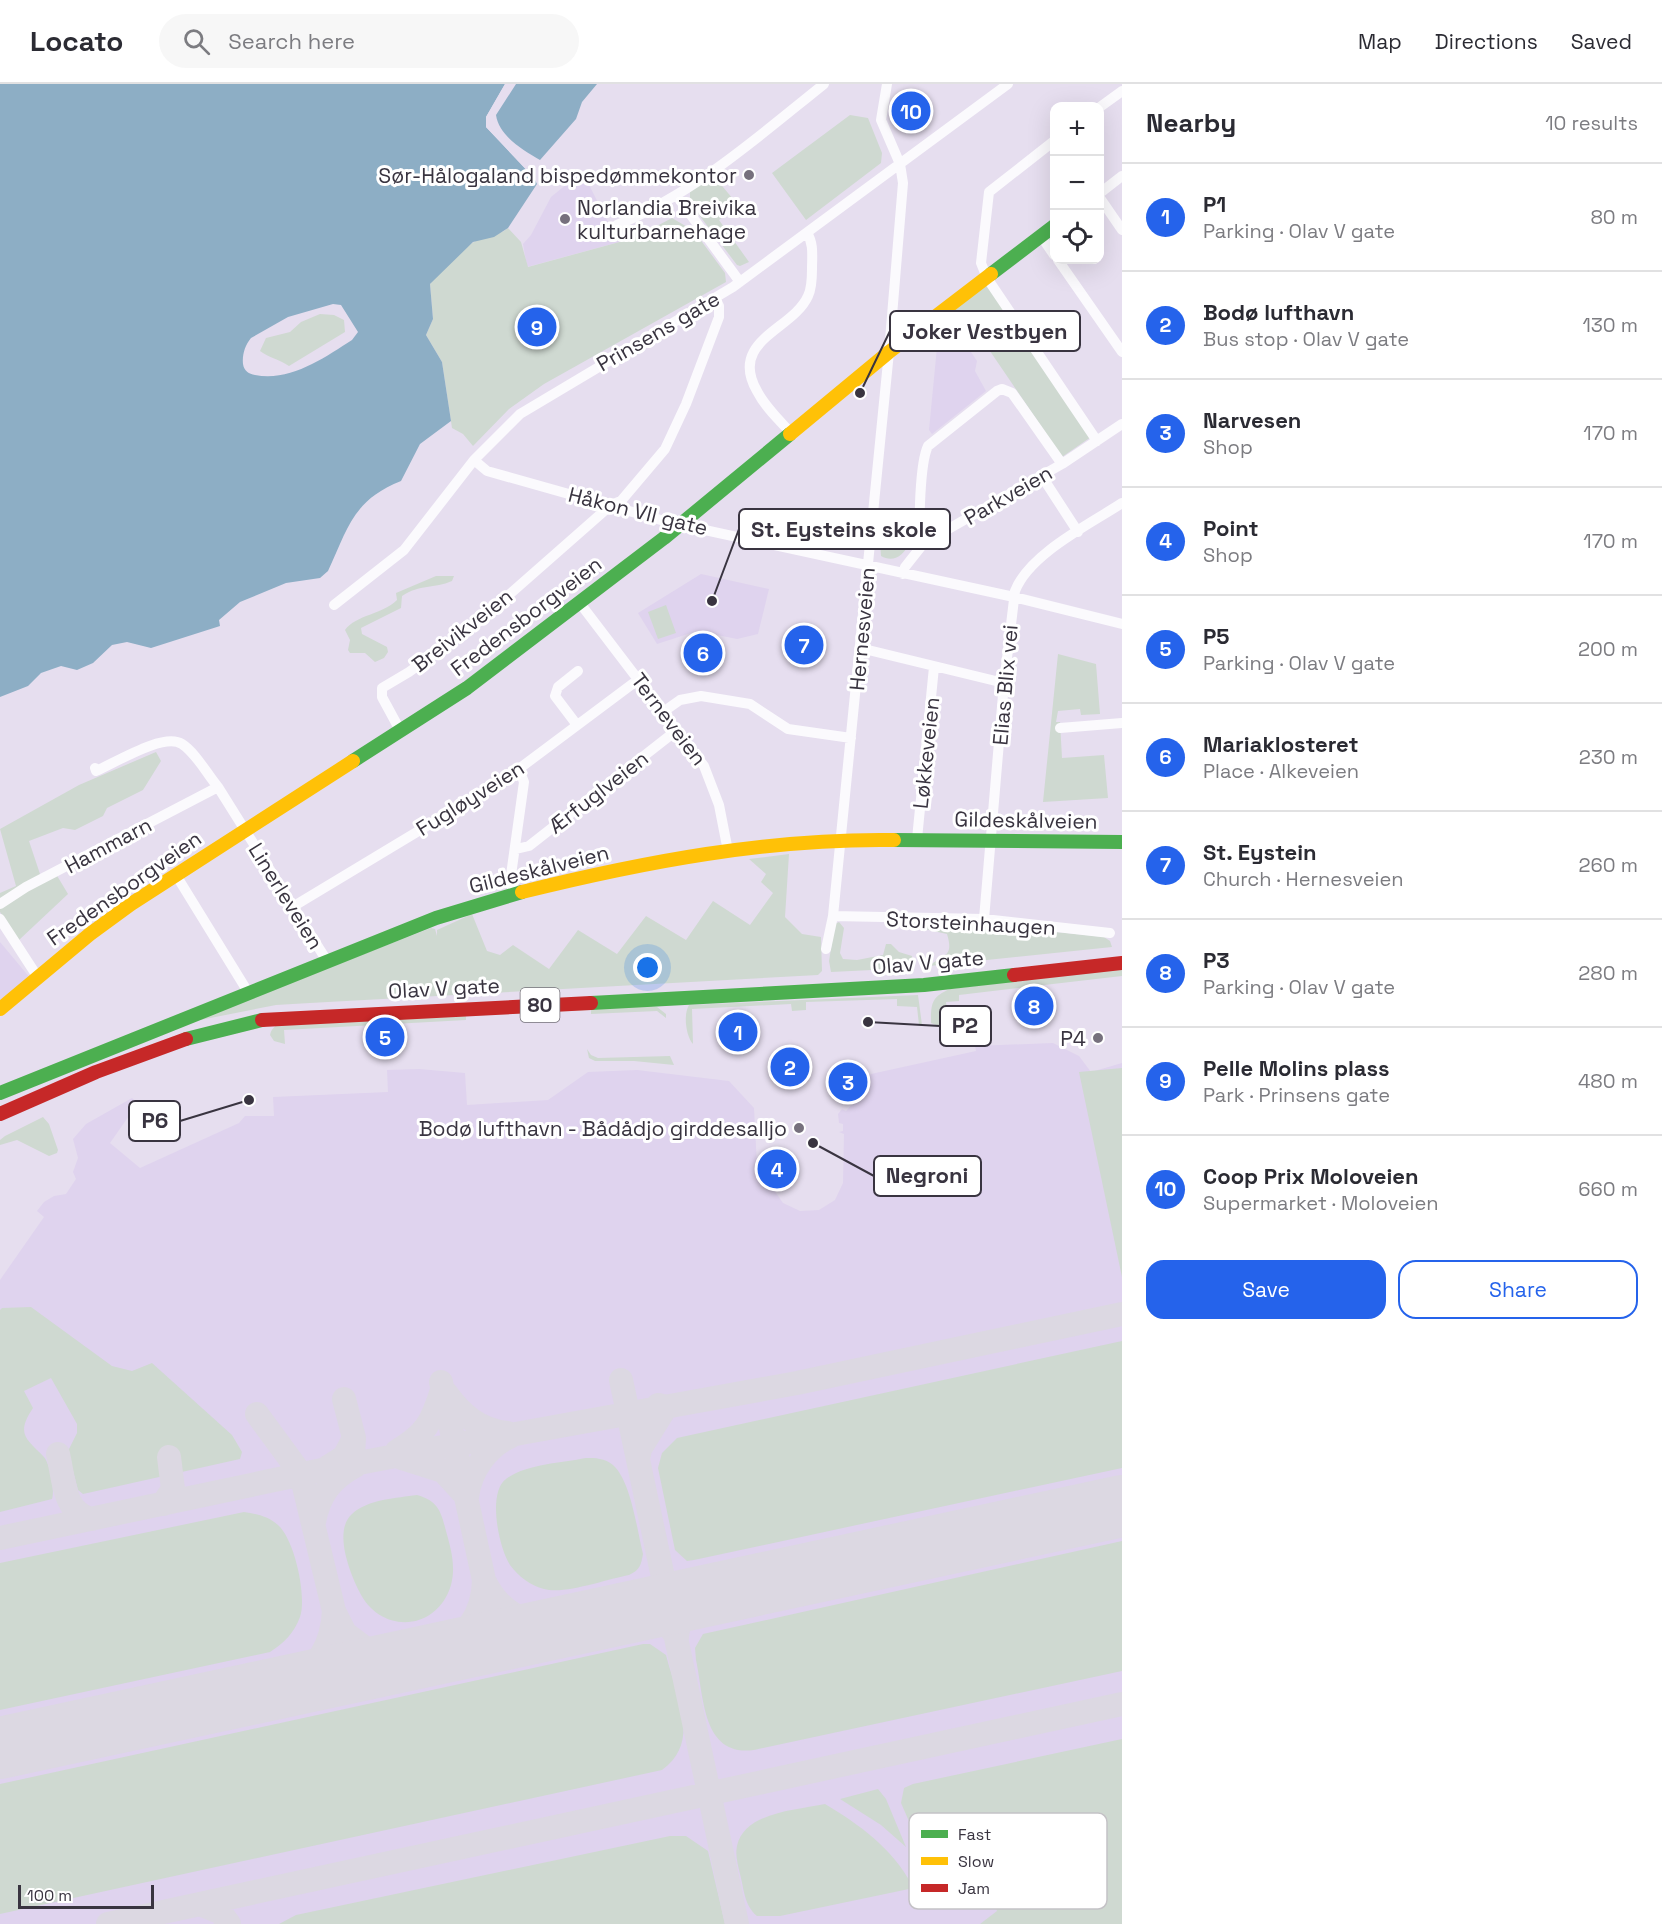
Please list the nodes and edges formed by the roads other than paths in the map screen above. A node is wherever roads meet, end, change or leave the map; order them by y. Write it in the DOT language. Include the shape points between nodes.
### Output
graph roads {
  1 [pos="824,84"];
  2 [pos="887,84"];
  3 [pos="1008,84"];
  4 [pos="1122,91"];
  5 [pos="1104,104"];
  6 [pos="1050,144"];
  7 [pos="900,164"];
  8 [pos="1122,176"];
  9 [pos="1104,190"];
  10 [pos="677,195"];
  11 [pos="1104,204"];
  12 [pos="617,225"];
  13 [pos="1050,229"];
  14 [pos="1122,230"];
  15 [pos="807,233"];
  16 [pos="1041,236"];
  17 [pos="1050,249"];
  18 [pos="1061,264"];
  19 [pos="987,278"];
  20 [pos="740,282"];
  21 [pos="715,298"];
  22 [pos="889,351"];
  23 [pos="1122,352"];
  24 [pos="1122,424"];
  25 [pos="792,434"];
  26 [pos="1097,441"];
  27 [pos="474,460"];
  28 [pos="1062,464"];
  29 [pos="1041,475"];
  30 [pos="1122,503"];
  31 [pos="610,505"];
  32 [pos="680,523"];
  33 [pos="1078,532"];
  34 [pos="924,543"];
  35 [pos="867,566"];
  36 [pos="903,574"];
  37 [pos="1014,597"];
  38 [pos="579,602"];
  39 [pos="334,605"];
  40 [pos="1122,624"];
  41 [pos="860,648"];
  42 [pos="934,667"];
  43 [pos="578,671"];
  44 [pos="639,679"];
  45 [pos="1004,683"];
  46 [pos="663,712"];
  47 [pos="1122,723"];
  48 [pos="577,725"];
  49 [pos="1060,728"];
  50 [pos="677,730"];
  51 [pos="401,732"];
  52 [pos="851,738"];
  53 [pos="94,768"];
  54 [pos="519,769"];
  55 [pos="218,787"];
  56 [pos="245,831"];
  57 [pos="840,839"];
  58 [pos="917,839"];
  59 [pos="992,841"];
  60 [pos="1122,842"];
  61 [pos="516,849"];
  62 [pos="728,851"];
  63 [pos="176,875"];
  64 [pos="513,894"];
  65 [pos="0,904"];
  66 [pos="294,906"];
  67 [pos="833,916"];
  68 [pos="0,919"];
  69 [pos="984,919"];
  70 [pos="1110,933"];
  71 [pos="826,949"];
  72 [pos="327,961"];
  73 [pos="1122,963"];
  74 [pos="37,976"];
  75 [pos="248,992"];
  76 [pos="0,1009"];
  77 [pos="0,1093"];
  78 [pos="0,1114"];
  1 -- 10 [label="street"];
  2 -- 7 [label="street, Hernesveien" via="881,120"];
  3 -- 7 [label="street, Prinsens gate"];
  4 -- 5 [label="street"];
  6 -- 19 [label="street" via="989,192 981,263"];
  7 -- 15 [label="street, Prinsens gate"];
  7 -- 22 [label="street, Hernesveien" via="903,183"];
  8 -- 9 [label="street"];
  10 -- 12 [label="street"];
  10 -- 20 [label="street"];
  11 -- 14 [label="street"];
  13 -- 16 [label="main road, Fredensborgveien"];
  15 -- 20 [label="street, Prinsens gate"];
  15 -- 25 [label="street" via="812,244 808,296 792,315 765,335 751,365 757,392"];
  16 -- 17 [label="street"];
  16 -- 19 [label="main road, Fredensborgveien"];
  18 -- 23 [label="street"];
  19 -- 22 [label="main road, Fredensborgveien"];
  19 -- 26 [label="street"];
  20 -- 21 [label="street, Prinsens gate"];
  21 -- 27 [label="street, Prinsens gate" via="545,396 520,414"];
  21 -- 31 [label="street, Breivikveien" via="719,317 674,432 665,449 621,501"];
  22 -- 25 [label="main road, Fredensborgveien"];
  22 -- 35 [label="street, Hernesveien"];
  24 -- 26 [label="street, Parkveien"];
  25 -- 32 [label="main road, Fredensborgveien"];
  26 -- 28 [label="street, Parkveien"];
  27 -- 31 [label="street, Håkon VII gate" via="487,471"];
  27 -- 39 [label="street, Prinsens gate" via="404,550"];
  28 -- 29 [label="street, Parkveien"];
  28 -- 34 [label="street" via="1012,393 997,391 928,446 920,531"];
  29 -- 33 [label="street"];
  29 -- 34 [label="street, Parkveien"];
  30 -- 33 [label="street, Elias Blix vei"];
  31 -- 32 [label="street, Håkon VII gate"];
  31 -- 51 [label="street, Breivikveien" via="477,623 382,688 382,697"];
  32 -- 35 [label="street, Håkon VII gate"];
  32 -- 38 [label="main road, Fredensborgveien"];
  33 -- 37 [label="street, Elias Blix vei" via="1033,565 1021,579"];
  34 -- 36 [label="street, Parkveien"];
  35 -- 36 [label="street, Håkon VII gate"];
  35 -- 41 [label="street, Hernesveien"];
  36 -- 37 [label="street, Håkon VII gate"];
  37 -- 40 [label="street, Håkon VII gate"];
  37 -- 45 [label="street, Elias Blix vei"];
  38 -- 44 [label="street, Terneveien"];
  38 -- 51 [label="main road, Fredensborgveien"];
  41 -- 42 [label="street"];
  41 -- 52 [label="street, Hernesveien"];
  42 -- 45 [label="street"];
  42 -- 58 [label="street, Løkkeveien"];
  43 -- 48 [label="street" via="558,687 555,696"];
  44 -- 46 [label="street, Terneveien"];
  44 -- 48 [label="street, Fugløyveien"];
  45 -- 59 [label="street, Elias Blix vei"];
  46 -- 50 [label="street, Terneveien"];
  46 -- 52 [label="street" via="680,700 701,696 750,704 788,729"];
  47 -- 49 [label="street"];
  48 -- 54 [label="street, Fugløyveien"];
  50 -- 61 [label="street, Ærfuglveien" via="529,846"];
  50 -- 62 [label="street, Terneveien" via="712,781"];
  51 -- 56 [label="main road, Fredensborgveien"];
  52 -- 57 [label="street, Hernesveien"];
  53 -- 55 [label="street" via="96,771 160,742 173,741 185,747"];
  54 -- 61 [label="street" via="524,782"];
  54 -- 66 [label="street, Fugløyveien"];
  55 -- 56 [label="street"];
  55 -- 65 [label="street, Hammarn"];
  56 -- 63 [label="main road, Fredensborgveien"];
  56 -- 66 [label="street, Linerleveien"];
  57 -- 58 [label="main road, Gildeskålveien"];
  57 -- 62 [label="main road, Gildeskålveien"];
  57 -- 67 [label="street, Hernesveien"];
  58 -- 59 [label="main road, Gildeskålveien"];
  59 -- 60 [label="main road, Gildeskålveien"];
  59 -- 69 [label="street, Elias Blix vei"];
  61 -- 64 [label="street" via="511,875"];
  62 -- 64 [label="main road, Gildeskålveien" via="587,876"];
  63 -- 74 [label="main road, Fredensborgveien"];
  63 -- 75 [label="street"];
  64 -- 72 [label="main road, Gildeskålveien" via="436,918"];
  66 -- 72 [label="street, Linerleveien"];
  67 -- 69 [label="street, Storsteinhaugen"];
  67 -- 71 [label="street, Hernesveien"];
  68 -- 74 [label="street"];
  69 -- 70 [label="street, Storsteinhaugen"];
  72 -- 75 [label="main road, Gildeskålveien"];
  73 -- 78 [label="main road, Olav V gate / 80" via="924,985 262,1020 162,1044"];
  74 -- 76 [label="main road, Fredensborgveien"];
  75 -- 77 [label="main road, Gildeskålveien"];
}
